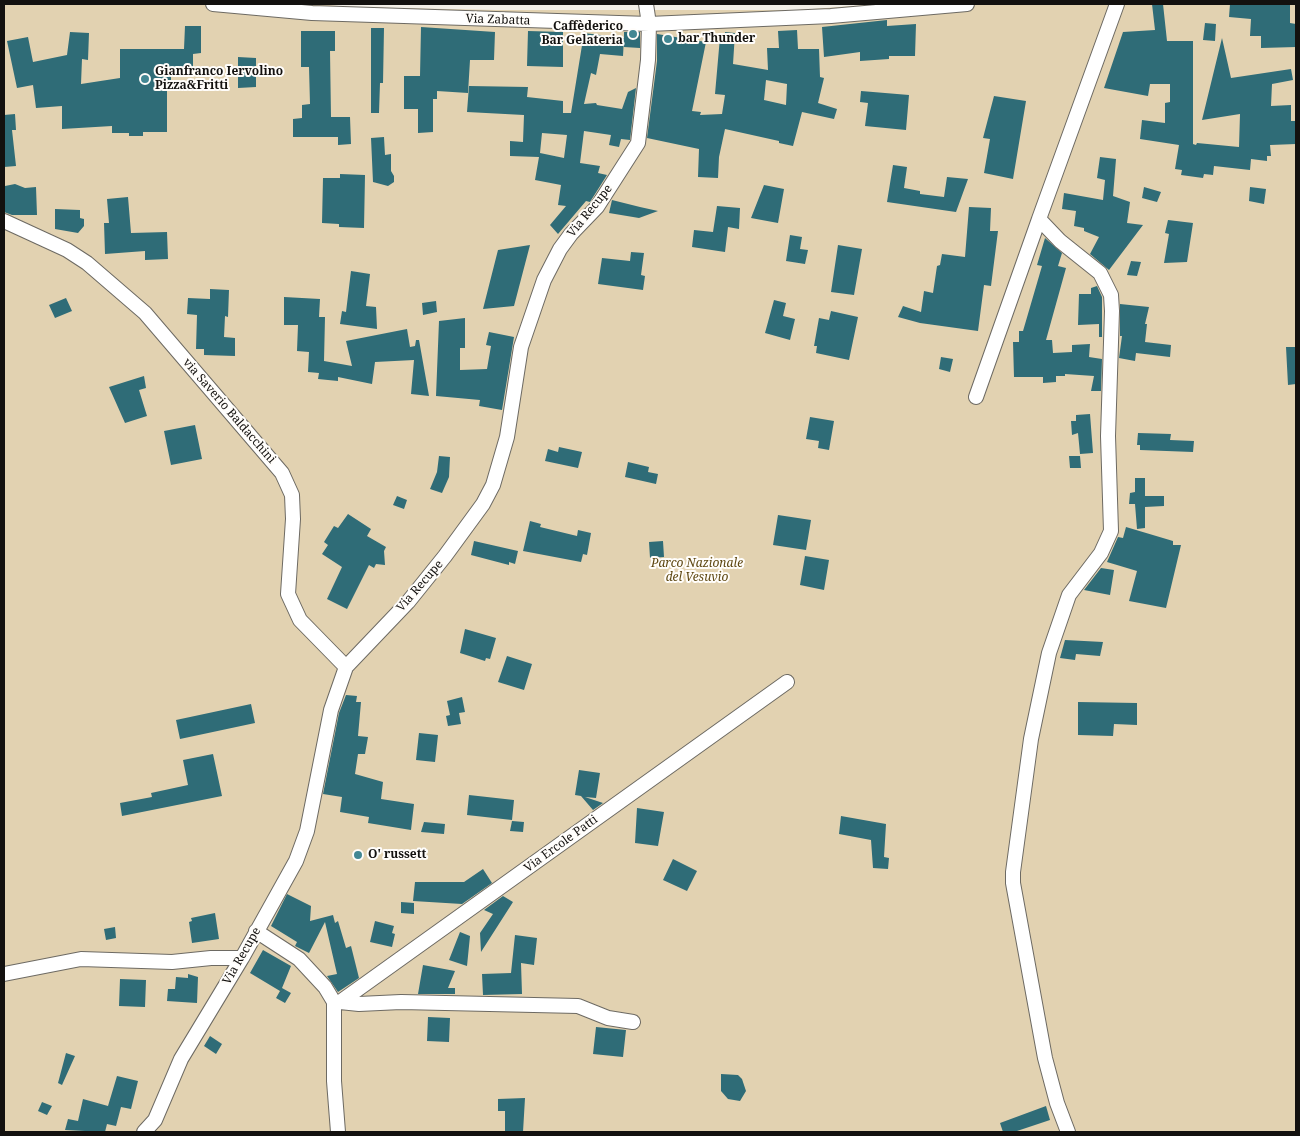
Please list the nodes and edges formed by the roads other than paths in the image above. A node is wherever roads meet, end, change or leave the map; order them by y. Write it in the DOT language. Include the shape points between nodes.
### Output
graph roads {
  1 [pos="213,4"];
  2 [pos="646,4"];
  3 [pos="964,4"];
  4 [pos="968,4"];
  5 [pos="1117,4"];
  6 [pos="649,24"];
  7 [pos="1039,219"];
  8 [pos="4,221"];
  9 [pos="976,397"];
  10 [pos="346,667"];
  11 [pos="788,682"];
  12 [pos="256,931"];
  13 [pos="242,958"];
  14 [pos="4,974"];
  15 [pos="337,1002"];
  16 [pos="632,1022"];
  17 [pos="144,1132"];
  18 [pos="338,1132"];
  19 [pos="1068,1132"];
  1 -- 6 [label="street, Via Zabatta" via="312,13"];
  2 -- 6 [label="street, Via Recupe"];
  3 -- 4 [label="street, Via Zabatta"];
  3 -- 6 [label="street, Via Zabatta" via="831,16"];
  5 -- 7 [label="street"];
  6 -- 10 [label="street, Via Recupe" via="638,143 597,207 560,249 544,280 521,348 507,437 493,485 446,556 408,602"];
  7 -- 9 [label="street"];
  7 -- 19 [label="street" via="1060,241 1100,272 1111,295 1112,311 1108,436 1111,531 1101,553 1070,595 1049,653 1031,739 1013,872 1043,1050"];
  8 -- 10 [label="street, via Saverio Baldacchini" via="67,250 87,263 145,313 282,473 292,495 288,594 300,620"];
  10 -- 12 [label="street, Via Recupe" via="331,710 307,831 296,861"];
  11 -- 15 [label="street, Via Ercole Patti"];
  12 -- 13 [label="street, Via Recupe"];
  12 -- 15 [label="street" via="299,959"];
  13 -- 14 [label="street" via="172,962 81,959"];
  13 -- 17 [label="street, Via Recupe" via="181,1059 156,1120"];
  15 -- 16 [label="street" via="578,1006 608,1018"];
  15 -- 18 [label="street" via="334,1081"];
}
